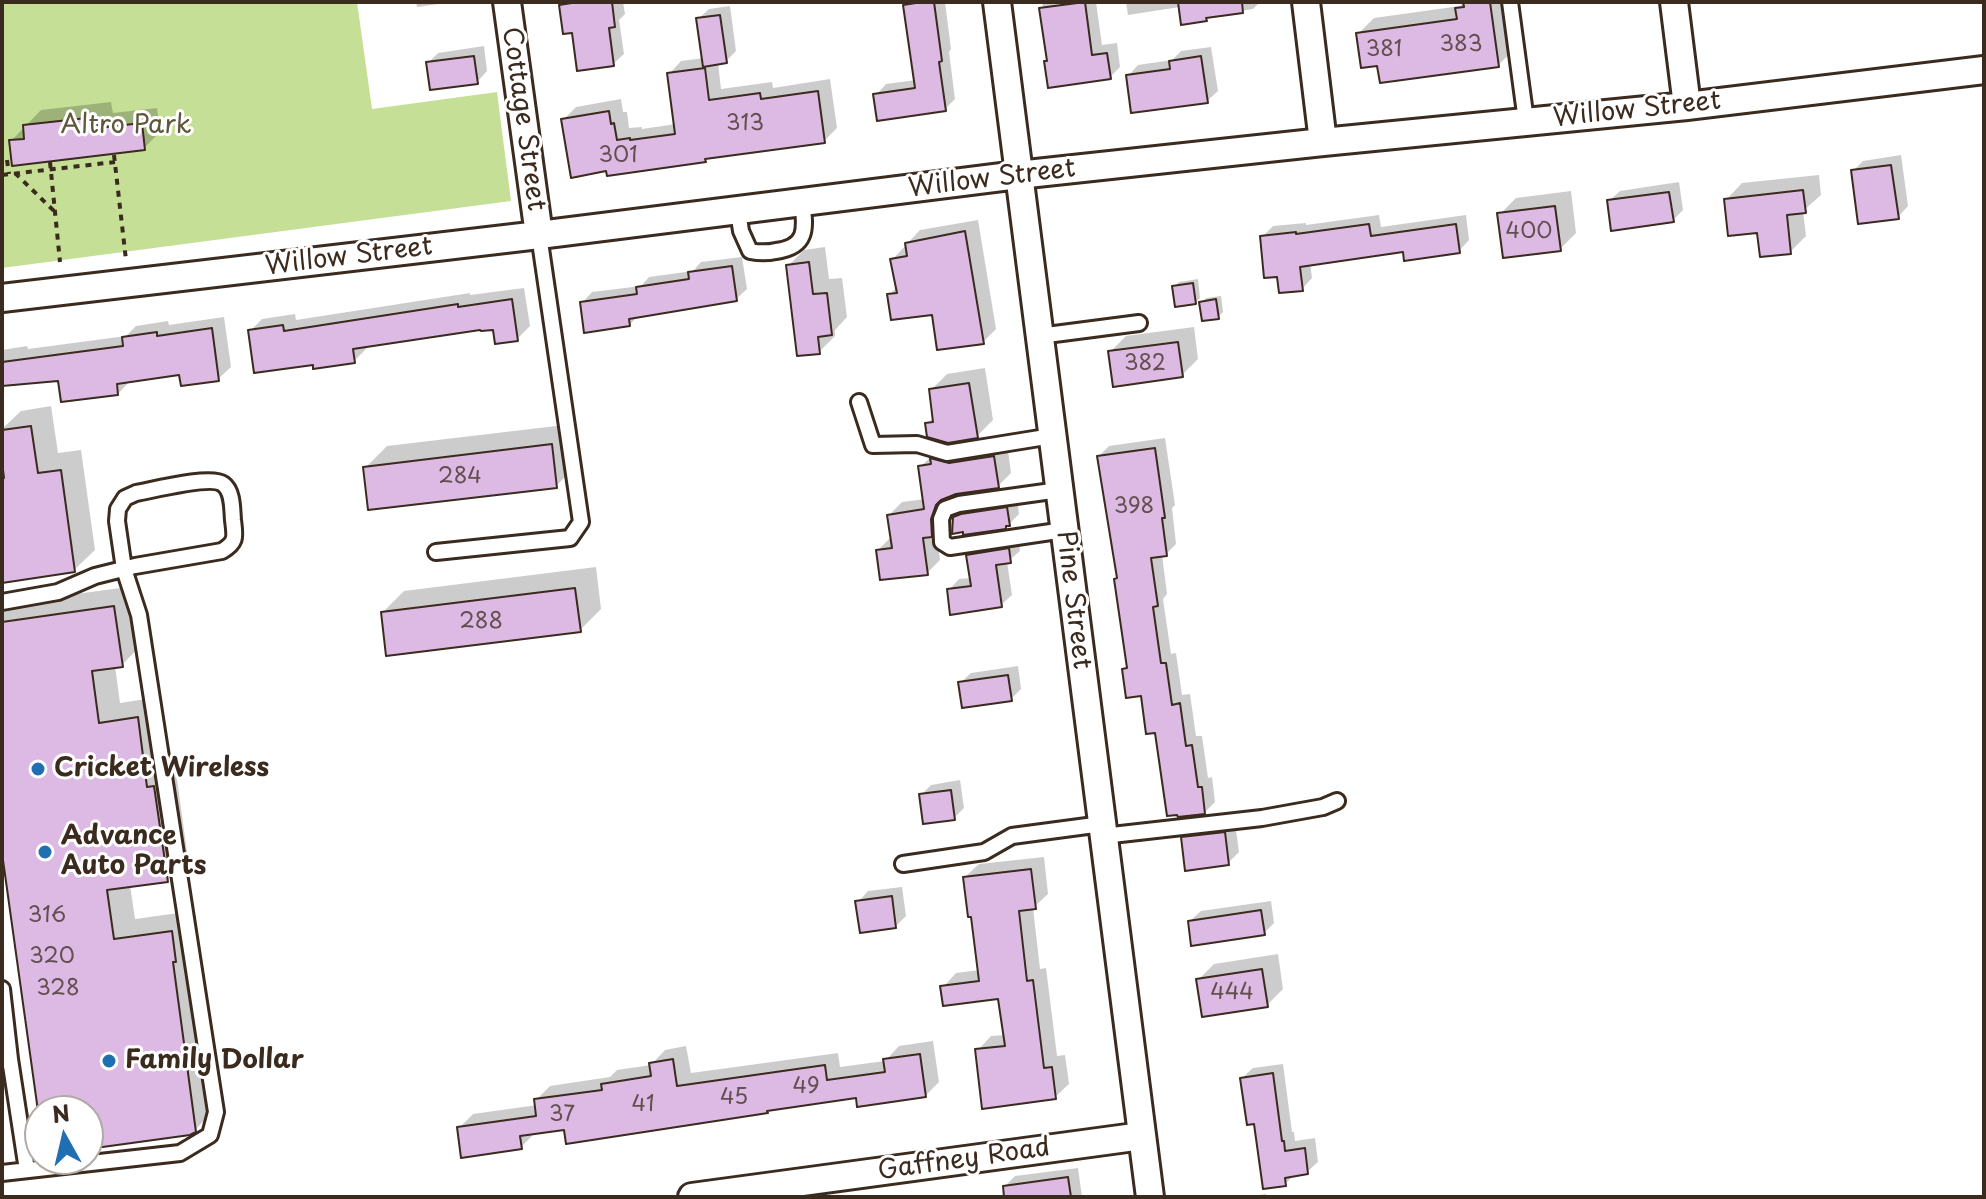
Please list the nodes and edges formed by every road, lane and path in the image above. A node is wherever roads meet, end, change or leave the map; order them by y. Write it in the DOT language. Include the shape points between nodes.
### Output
graph roads {
  1 [pos="507,2"];
  2 [pos="997,2"];
  3 [pos="1306,2"];
  4 [pos="1510,2"];
  5 [pos="1674,2"];
  6 [pos="1984,70"];
  7 [pos="1687,106"];
  8 [pos="1526,121"];
  9 [pos="1323,142"];
  10 [pos="114,155"];
  11 [pos="7,160"];
  12 [pos="50,162"];
  13 [pos="115,162"];
  14 [pos="50,170"];
  15 [pos="15,173"];
  16 [pos="9,174"];
  17 [pos="2,175"];
  18 [pos="1018,175"];
  19 [pos="802,202"];
  20 [pos="738,211"];
  21 [pos="55,212"];
  22 [pos="539,235"];
  23 [pos="60,262"];
  24 [pos="126,264"];
  25 [pos="2,298"];
  26 [pos="1139,323"];
  27 [pos="1039,336"];
  28 [pos="859,402"];
  29 [pos="1052,436"];
  30 [pos="1059,490"];
  31 [pos="1064,530"];
  32 [pos="436,552"];
  33 [pos="124,569"];
  34 [pos="2,602"];
  35 [pos="1337,801"];
  36 [pos="1102,830"];
  37 [pos="903,864"];
  38 [pos="2,989"];
  39 [pos="6,1060"];
  40 [pos="1142,1136"];
  41 [pos="24,1154"];
  42 [pos="104,1161"];
  43 [pos="24,1170"];
  44 [pos="2,1173"];
  45 [pos="692,1197"];
  46 [pos="1150,1197"];
  1 -- 22 [label="street, Cottage Street"];
  2 -- 18 [label="street, Pine Street"];
  3 -- 9 [label="street"];
  4 -- 8 [label="lane"];
  5 -- 7 [label="street"];
  6 -- 7 [label="street, Willow Street"];
  7 -- 8 [label="street, Willow Street"];
  8 -- 9 [label="street, Willow Street"];
  9 -- 18 [label="street, Willow Street"];
  10 -- 13 [label="path"];
  11 -- 16 [label="path"];
  12 -- 14 [label="path"];
  13 -- 14 [label="path"];
  13 -- 24 [label="path"];
  14 -- 15 [label="path"];
  14 -- 21 [label="path"];
  15 -- 16 [label="path"];
  15 -- 21 [label="path"];
  16 -- 17 [label="path"];
  18 -- 19 [label="street, Willow Street"];
  18 -- 27 [label="street, Pine Street"];
  19 -- 20 [label="street, Willow Street"];
  19 -- 20 [label="lane" via="805,223 798,244 762,254 750,251"];
  20 -- 22 [label="street, Willow Street"];
  21 -- 23 [label="path"];
  22 -- 25 [label="street, Willow Street"];
  22 -- 32 [label="lane" via="581,522 570,538"];
  26 -- 27 [label="lane"];
  27 -- 29 [label="street, Pine Street"];
  28 -- 29 [label="lane" via="873,445 917,444 947,453"];
  29 -- 30 [label="street, Pine Street"];
  30 -- 31 [label="street, Pine Street"];
  30 -- 31 [label="lane" via="945,509 942,542 950,547"];
  31 -- 36 [label="street, Pine Street"];
  33 -- 33 [label="lane" via="232,545 230,495 223,484 209,480 125,498 117,521"];
  33 -- 34 [label="lane" via="58,592"];
  33 -- 42 [label="lane" via="139,615 216,1112 210,1135 180,1153"];
  35 -- 36 [label="lane" via="1262,818"];
  36 -- 37 [label="lane" via="1012,836 984,852"];
  36 -- 40 [label="street, Pine Street"];
  38 -- 39 [label="lane"];
  39 -- 41 [label="lane"];
  40 -- 45 [label="street, Gaffney Road"];
  40 -- 46 [label="street, Pine Street"];
  43 -- 44 [label="lane"];
}
